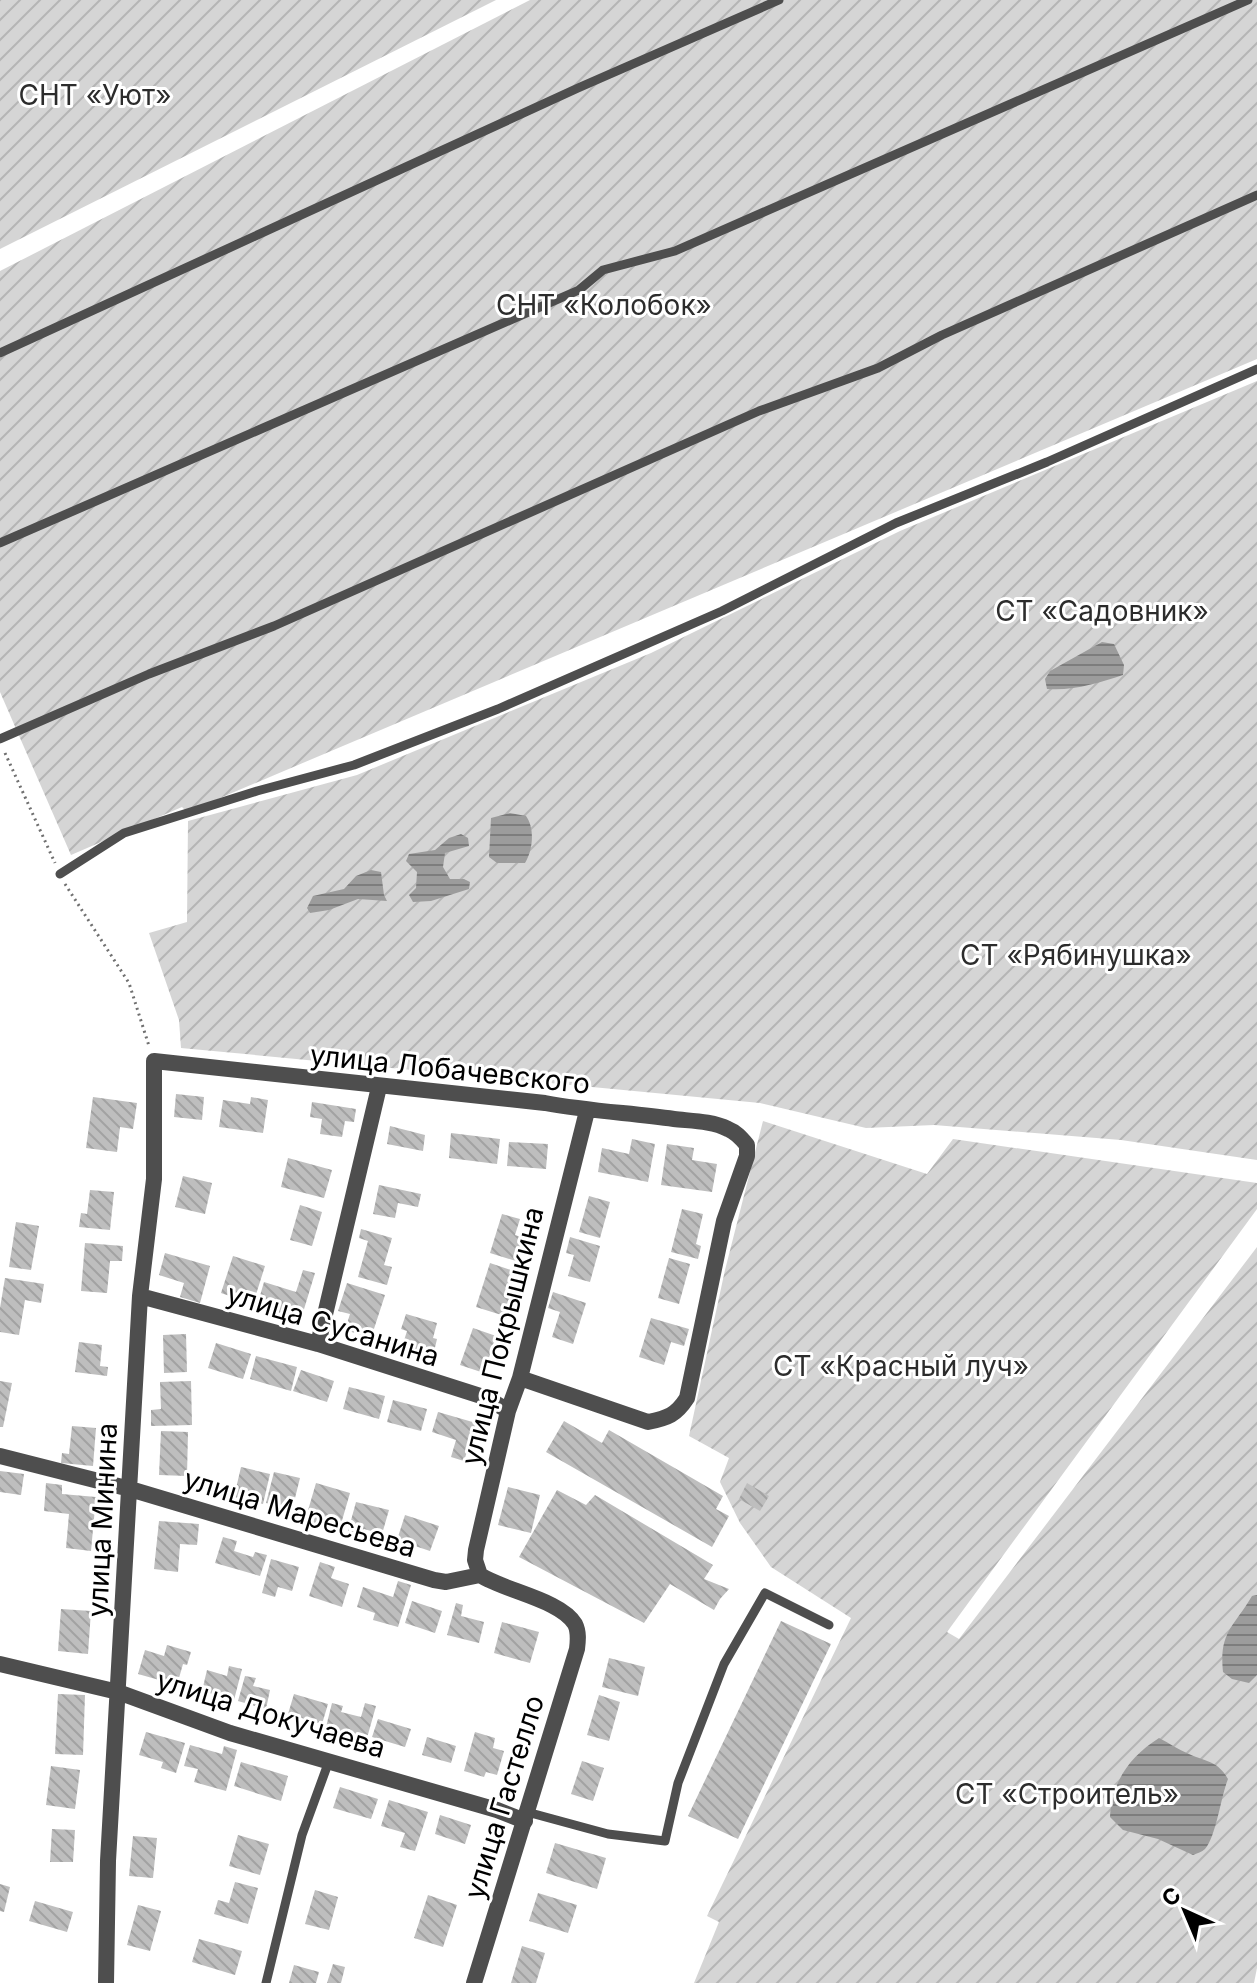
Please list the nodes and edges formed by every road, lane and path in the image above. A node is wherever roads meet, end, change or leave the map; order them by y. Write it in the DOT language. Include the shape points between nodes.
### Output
graph roads {
  1 [pos="779,0"];
  2 [pos="1248,0"];
  3 [pos="1257,195"];
  4 [pos="0,353"];
  5 [pos="1257,369"];
  6 [pos="0,543"];
  7 [pos="0,740"];
  8 [pos="60,874"];
  9 [pos="154,1061"];
  10 [pos="379,1087"];
  11 [pos="587,1111"];
  12 [pos="140,1296"];
  13 [pos="318,1344"];
  14 [pos="520,1378"];
  15 [pos="508,1411"];
  16 [pos="0,1456"];
  17 [pos="130,1489"];
  18 [pos="480,1575"];
  19 [pos="829,1625"];
  20 [pos="0,1664"];
  21 [pos="118,1692"];
  22 [pos="329,1761"];
  23 [pos="526,1816"];
  24 [pos="106,1983"];
  25 [pos="266,1983"];
  26 [pos="474,1983"];
  1 -- 4 [label="lane"];
  2 -- 6 [label="lane" via="675,251 603,270 579,290"];
  3 -- 7 [label="lane" via="878,368 759,411 274,626"];
  5 -- 8 [label="lane" via="896,523 722,611 498,709 354,765 124,833"];
  7 -- 8 [label="path"];
  8 -- 9 [label="path" via="129,983"];
  9 -- 10 [label="street, улица Лобачевского"];
  9 -- 12 [label="street, улица Минина" via="154,1179"];
  10 -- 11 [label="street, улица Лобачевского"];
  10 -- 13 [label="street"];
  11 -- 14 [label="street, улица Покрышкина"];
  11 -- 14 [label="street, улица Лобачевского" via="708,1123 728,1128 747,1145 724,1221 687,1398 677,1413 648,1422"];
  12 -- 13 [label="street, улица Сусанина"];
  12 -- 17 [label="street, улица Минина"];
  13 -- 15 [label="street, улица Сусанина" via="487,1398"];
  14 -- 15 [label="street, улица Покрышкина"];
  15 -- 18 [label="street, улица Покрышкина" via="476,1550"];
  16 -- 17 [label="street, улица Маресьева"];
  17 -- 18 [label="street, улица Маресьева" via="434,1580"];
  17 -- 21 [label="street, улица Минина"];
  18 -- 23 [label="street, улица Гастелло" via="554,1606 575,1625 578,1637"];
  19 -- 23 [label="lane" via="765,1593 724,1664 678,1783 665,1841"];
  20 -- 21 [label="street, улица Докучаева"];
  21 -- 22 [label="street, улица Докучаева" via="230,1733"];
  21 -- 24 [label="street, улица Минина"];
  22 -- 23 [label="street, улица Докучаева"];
  22 -- 25 [label="lane" via="302,1835"];
  23 -- 26 [label="street, улица Гастелло"];
}
